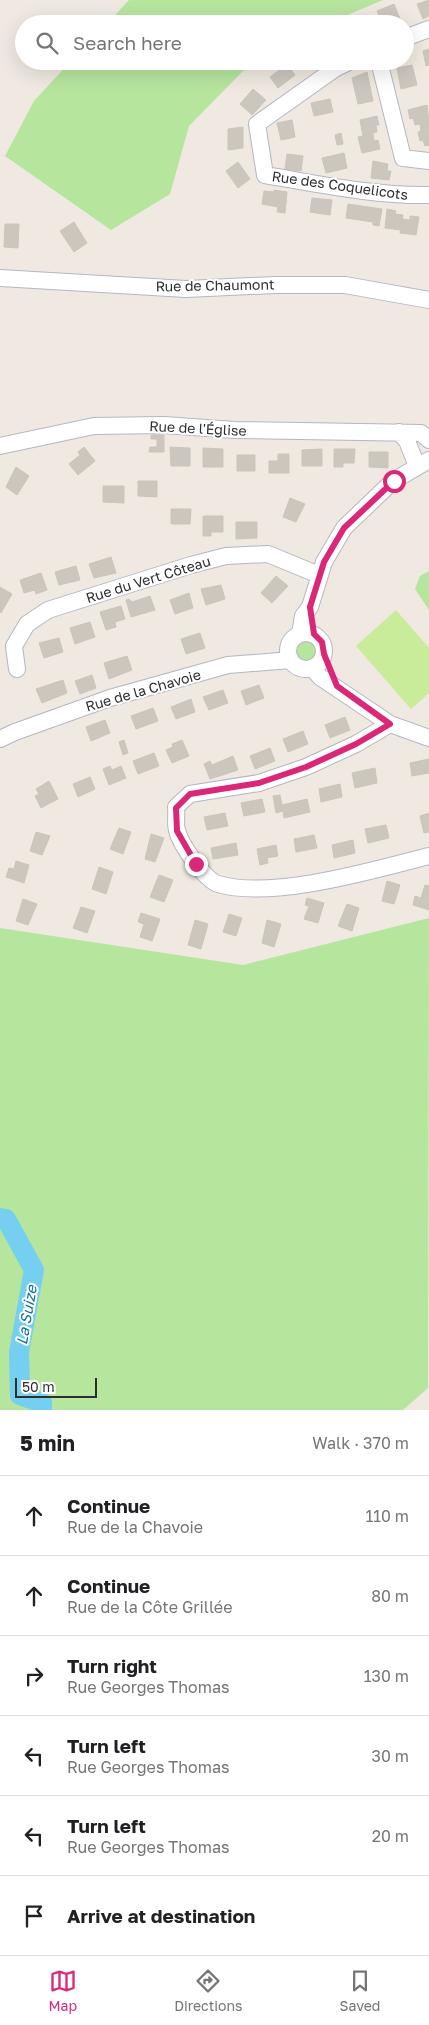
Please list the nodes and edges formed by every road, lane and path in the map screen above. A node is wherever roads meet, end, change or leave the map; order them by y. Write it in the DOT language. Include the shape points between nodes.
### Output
graph roads {
  1 [pos="429,29"];
  2 [pos="414,35"];
  3 [pos="333,70"];
  4 [pos="381,70"];
  5 [pos="429,161"];
  6 [pos="429,195"];
  7 [pos="0,278"];
  8 [pos="429,300"];
  9 [pos="399,432"];
  10 [pos="429,440"];
  11 [pos="0,446"];
  12 [pos="423,463"];
  13 [pos="319,575"];
  14 [pos="307,634"];
  15 [pos="324,654"];
  16 [pos="291,660"];
  17 [pos="312,668"];
  18 [pos="17,669"];
  19 [pos="337,686"];
  20 [pos="390,724"];
  21 [pos="429,738"];
  22 [pos="0,739"];
  23 [pos="429,856"];
  1 -- 2 [label="street"];
  3 -- 6 [label="street, Rue des Coquelicots" via="257,124 266,175 325,185"];
  4 -- 5 [label="street" via="404,158"];
  7 -- 8 [label="street, Rue de Chaumont" via="186,289 345,285"];
  9 -- 10 [label="street, Rue de l'Église" via="421,433"];
  9 -- 11 [label="street, Rue de l'Église" via="94,426"];
  9 -- 12 [label="street"];
  12 -- 13 [label="street" via="394,481 344,528"];
  13 -- 14 [label="street"];
  13 -- 18 [label="street, Rue du Vert Côteau" via="268,554 226,556 192,565 48,610 27,624 14,646"];
  14 -- 15 [label="street" via="322,642"];
  14 -- 16 [label="street" via="291,642"];
  15 -- 17 [label="street" via="320,663"];
  15 -- 19 [label="street"];
  16 -- 17 [label="street" via="300,668"];
  16 -- 22 [label="street, Rue de la Chavoie" via="228,665 110,698"];
  17 -- 19 [label="street" via="320,677"];
  19 -- 20 [label="street"];
  20 -- 21 [label="street"];
  20 -- 23 [label="street" via="306,767 259,783 190,794 176,808 177,831 196,864 216,884 246,887 298,886"];
}
